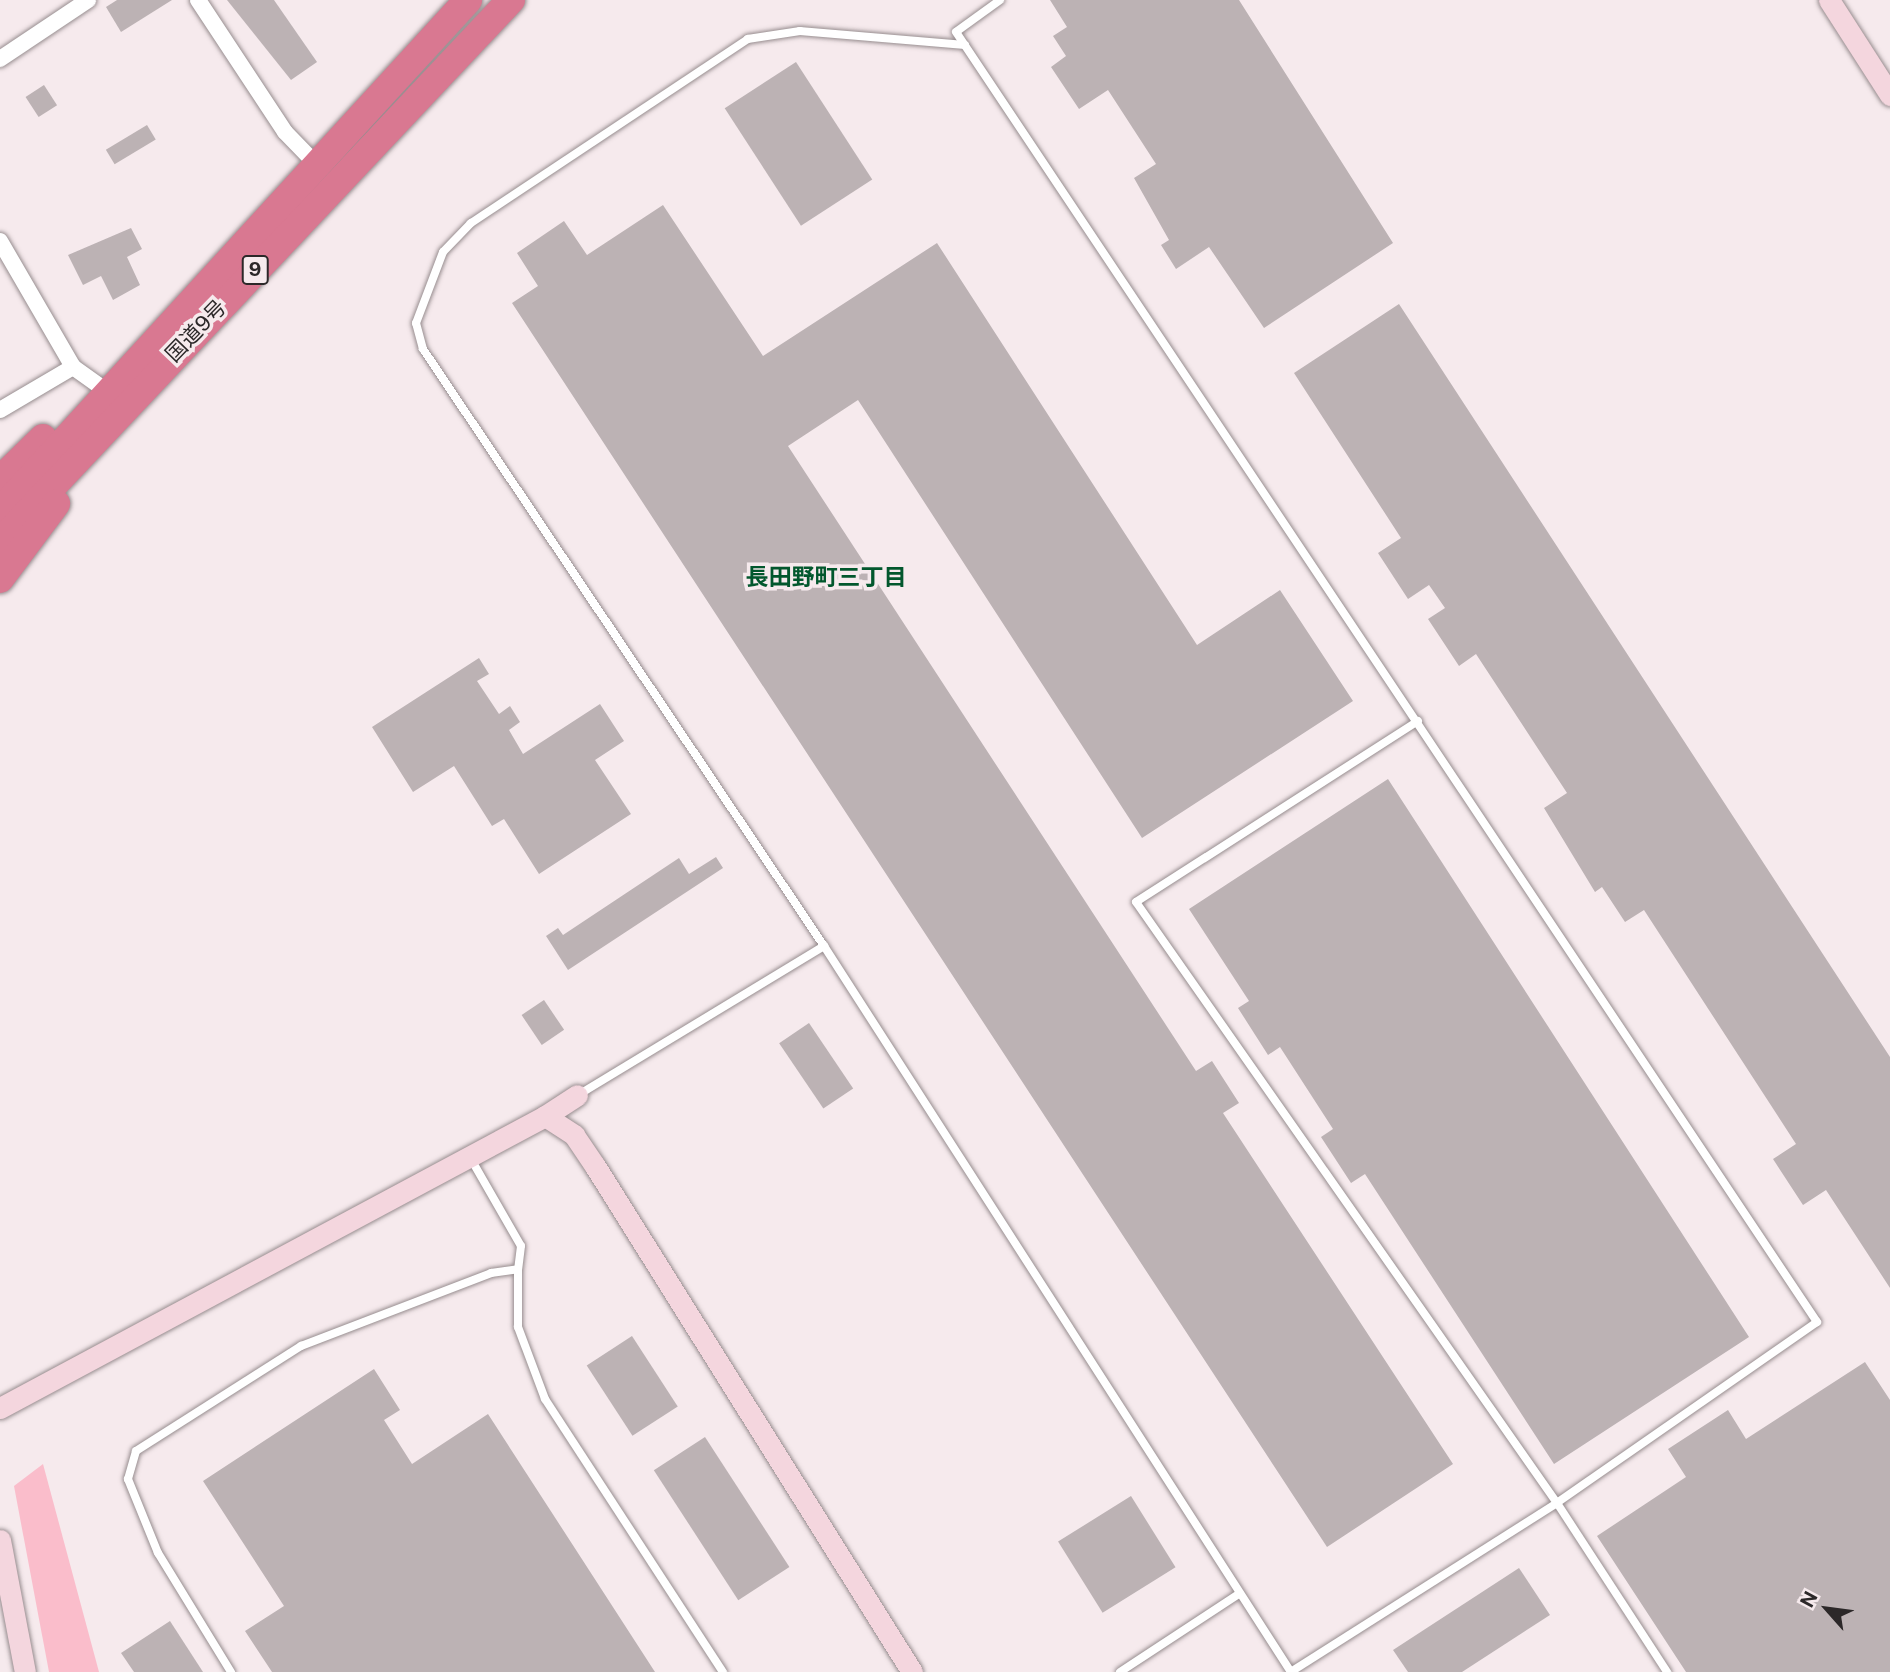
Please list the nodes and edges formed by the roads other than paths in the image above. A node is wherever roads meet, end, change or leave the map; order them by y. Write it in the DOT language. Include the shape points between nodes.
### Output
graph roads {
  1 [pos="88,0"];
  2 [pos="198,0"];
  3 [pos="468,0"];
  4 [pos="511,0"];
  5 [pos="1000,0"];
  6 [pos="1829,0"];
  7 [pos="965,45"];
  8 [pos="0,59"];
  9 [pos="1890,95"];
  10 [pos="317,165"];
  11 [pos="0,241"];
  12 [pos="73,367"];
  13 [pos="150,379"];
  14 [pos="108,392"];
  15 [pos="0,410"];
  16 [pos="0,480"];
  17 [pos="0,511"];
  18 [pos="0,542"];
  19 [pos="0,579"];
  20 [pos="1418,722"];
  21 [pos="824,946"];
  22 [pos="577,1095"];
  23 [pos="545,1116"];
  24 [pos="471,1159"];
  25 [pos="518,1269"];
  26 [pos="0,1409"];
  27 [pos="1557,1503"];
  28 [pos="0,1540"];
  29 [pos="1237,1595"];
  30 [pos="24,1672"];
  31 [pos="231,1672"];
  32 [pos="723,1672"];
  33 [pos="912,1672"];
  34 [pos="1120,1672"];
  35 [pos="1667,1672"];
  1 -- 8 [label="street"];
  2 -- 10 [label="street" via="285,132"];
  3 -- 10 [label="highway, 国道9号 / 9"];
  4 -- 13 [label="highway, 国道9号 / 9"];
  5 -- 7 [label="lane" via="956,32"];
  6 -- 9 [label="street"];
  7 -- 20 [label="lane"];
  7 -- 21 [label="lane" via="800,31 748,39 471,223 443,252 416,323 423,349"];
  10 -- 14 [label="highway, 国道9号 / 9"];
  11 -- 12 [label="street"];
  12 -- 14 [label="street"];
  12 -- 15 [label="street"];
  13 -- 18 [label="highway, 国道9号 / 9"];
  13 -- 19 [label="highway"];
  14 -- 16 [label="highway" via="46,435"];
  14 -- 17 [label="highway, 国道9号 / 9"];
  20 -- 27 [label="lane" via="1817,1322"];
  20 -- 27 [label="lane" via="1136,902"];
  21 -- 22 [label="lane"];
  21 -- 29 [label="lane"];
  22 -- 23 [label="street"];
  23 -- 24 [label="street"];
  23 -- 33 [label="street" via="574,1135 595,1166"];
  24 -- 25 [label="lane" via="521,1246"];
  24 -- 26 [label="street" via="425,1178"];
  25 -- 31 [label="lane" via="491,1273 301,1346 136,1451 128,1479 158,1553"];
  25 -- 32 [label="lane" via="521,1341 545,1398"];
  27 -- 29 [label="lane" via="1291,1672"];
  27 -- 35 [label="lane"];
  28 -- 30 [label="street"];
  29 -- 34 [label="lane"];
}
